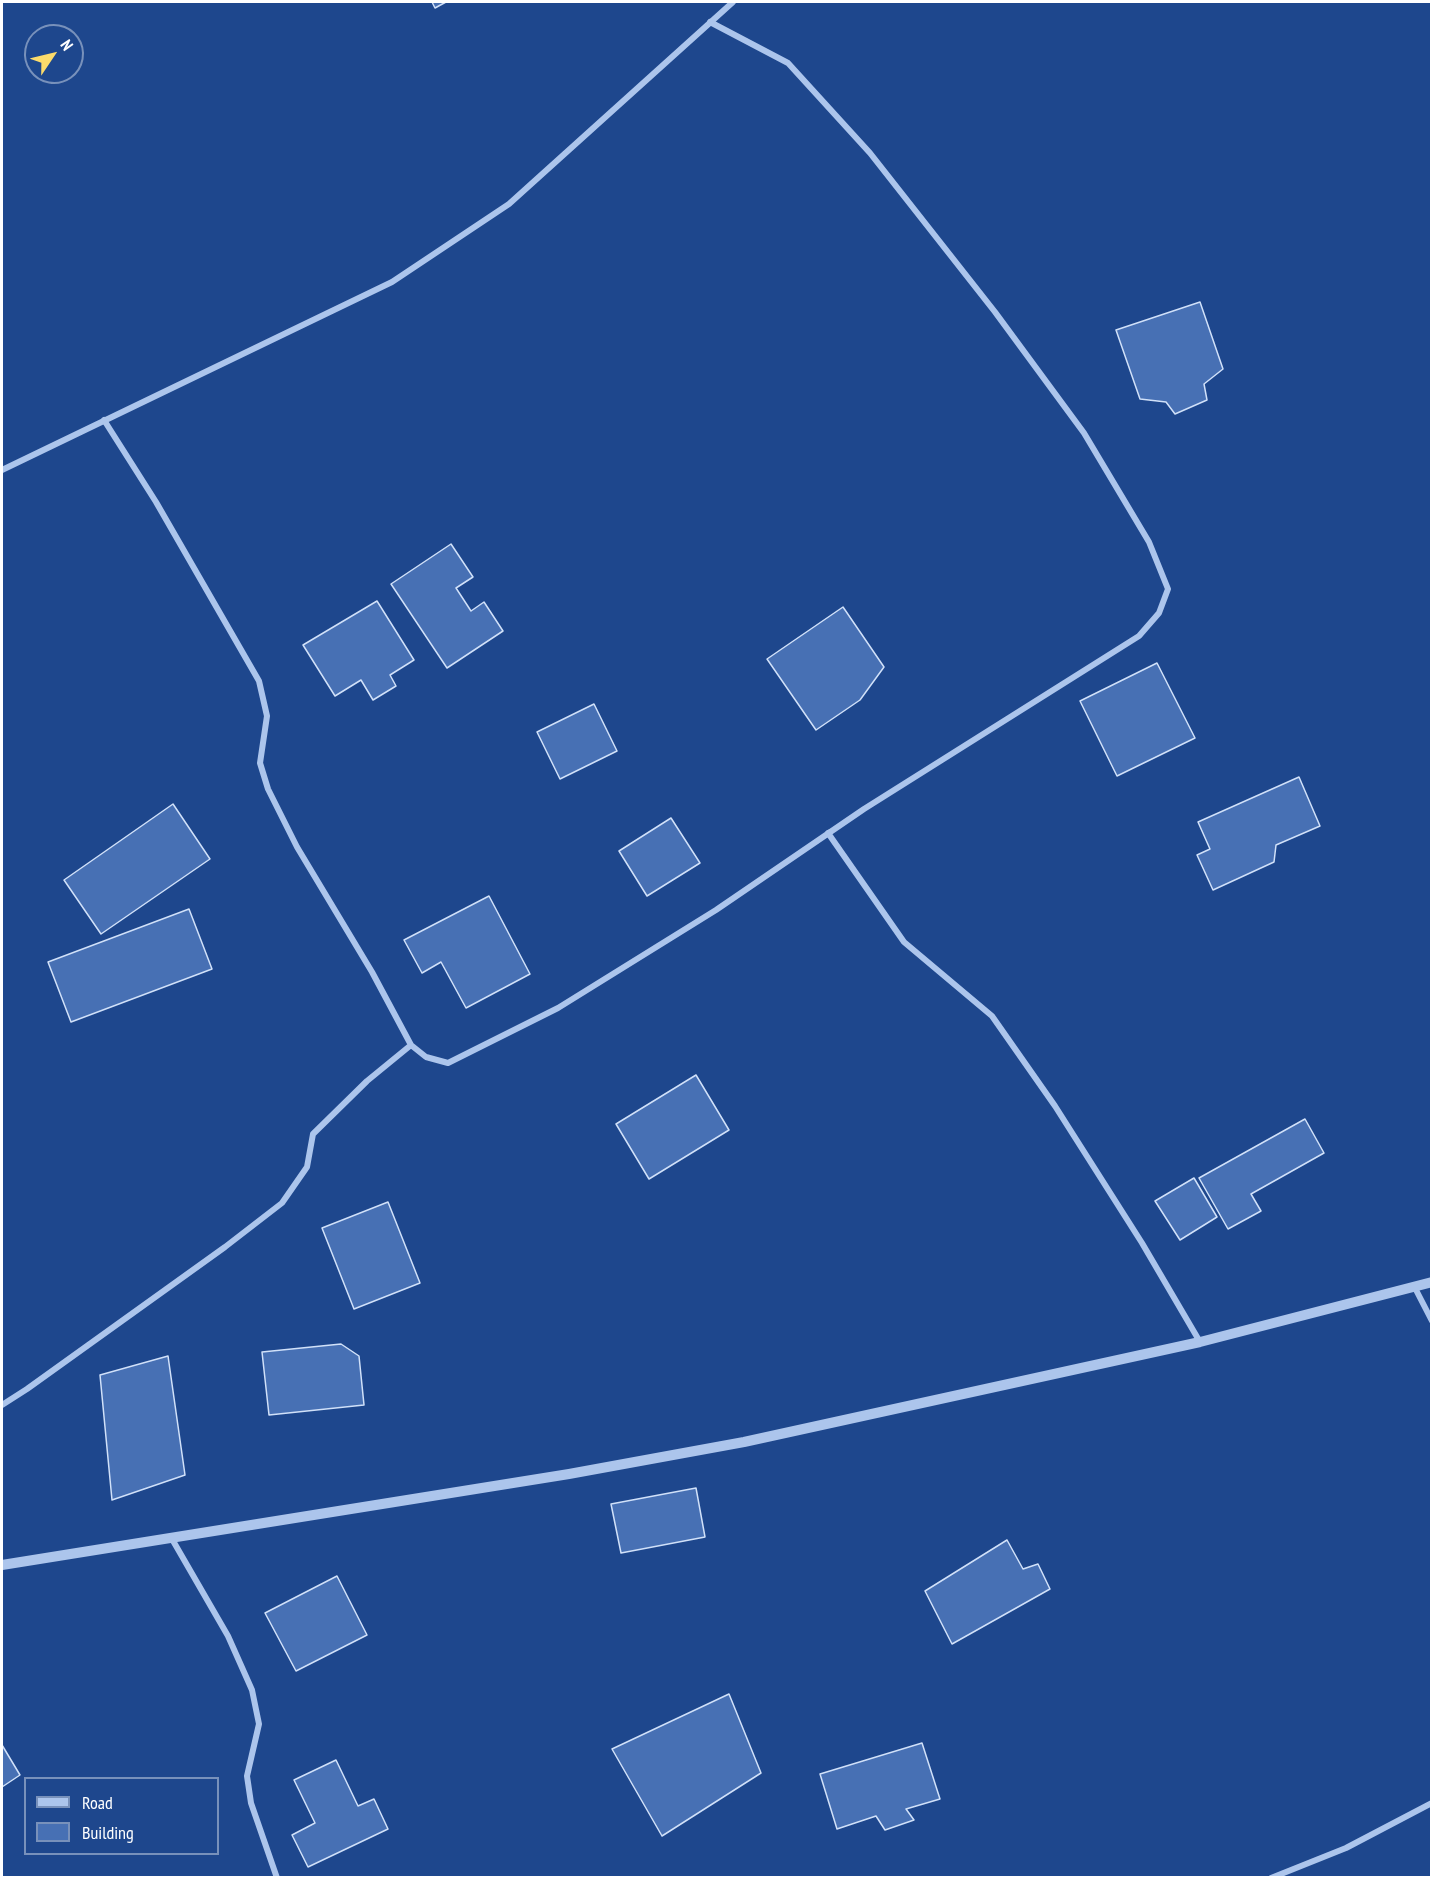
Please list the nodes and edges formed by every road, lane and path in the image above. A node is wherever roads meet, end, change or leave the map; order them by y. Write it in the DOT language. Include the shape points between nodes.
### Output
graph roads {
  1 [pos="733,2"];
  2 [pos="710,22"];
  3 [pos="104,420"];
  4 [pos="2,470"];
  5 [pos="828,833"];
  6 [pos="411,1045"];
  7 [pos="1431,1282"];
  8 [pos="1414,1287"];
  9 [pos="1431,1321"];
  10 [pos="1200,1342"];
  11 [pos="2,1405"];
  12 [pos="172,1539"];
  13 [pos="2,1565"];
  14 [pos="1431,1803"];
  15 [pos="277,1878"];
  16 [pos="1271,1878"];
  1 -- 2 [label="street"];
  2 -- 3 [label="street" via="509,204 392,282"];
  2 -- 5 [label="street" via="788,63 870,153 1084,433 1149,542 1168,589 1160,613 1139,636"];
  3 -- 4 [label="street"];
  3 -- 6 [label="street" via="259,681 267,716 260,763 268,789"];
  5 -- 6 [label="street" via="716,910 558,1008 448,1063 426,1057"];
  5 -- 10 [label="street" via="904,942 992,1016 1055,1106"];
  6 -- 11 [label="street" via="313,1134 307,1167 282,1203"];
  7 -- 8 [label="street"];
  8 -- 9 [label="street"];
  8 -- 10 [label="street"];
  10 -- 12 [label="street" via="720,1446"];
  12 -- 13 [label="street"];
  12 -- 15 [label="street" via="228,1636 252,1690 259,1724 247,1776 251,1803"];
  14 -- 16 [label="street" via="1346,1848"];
}
